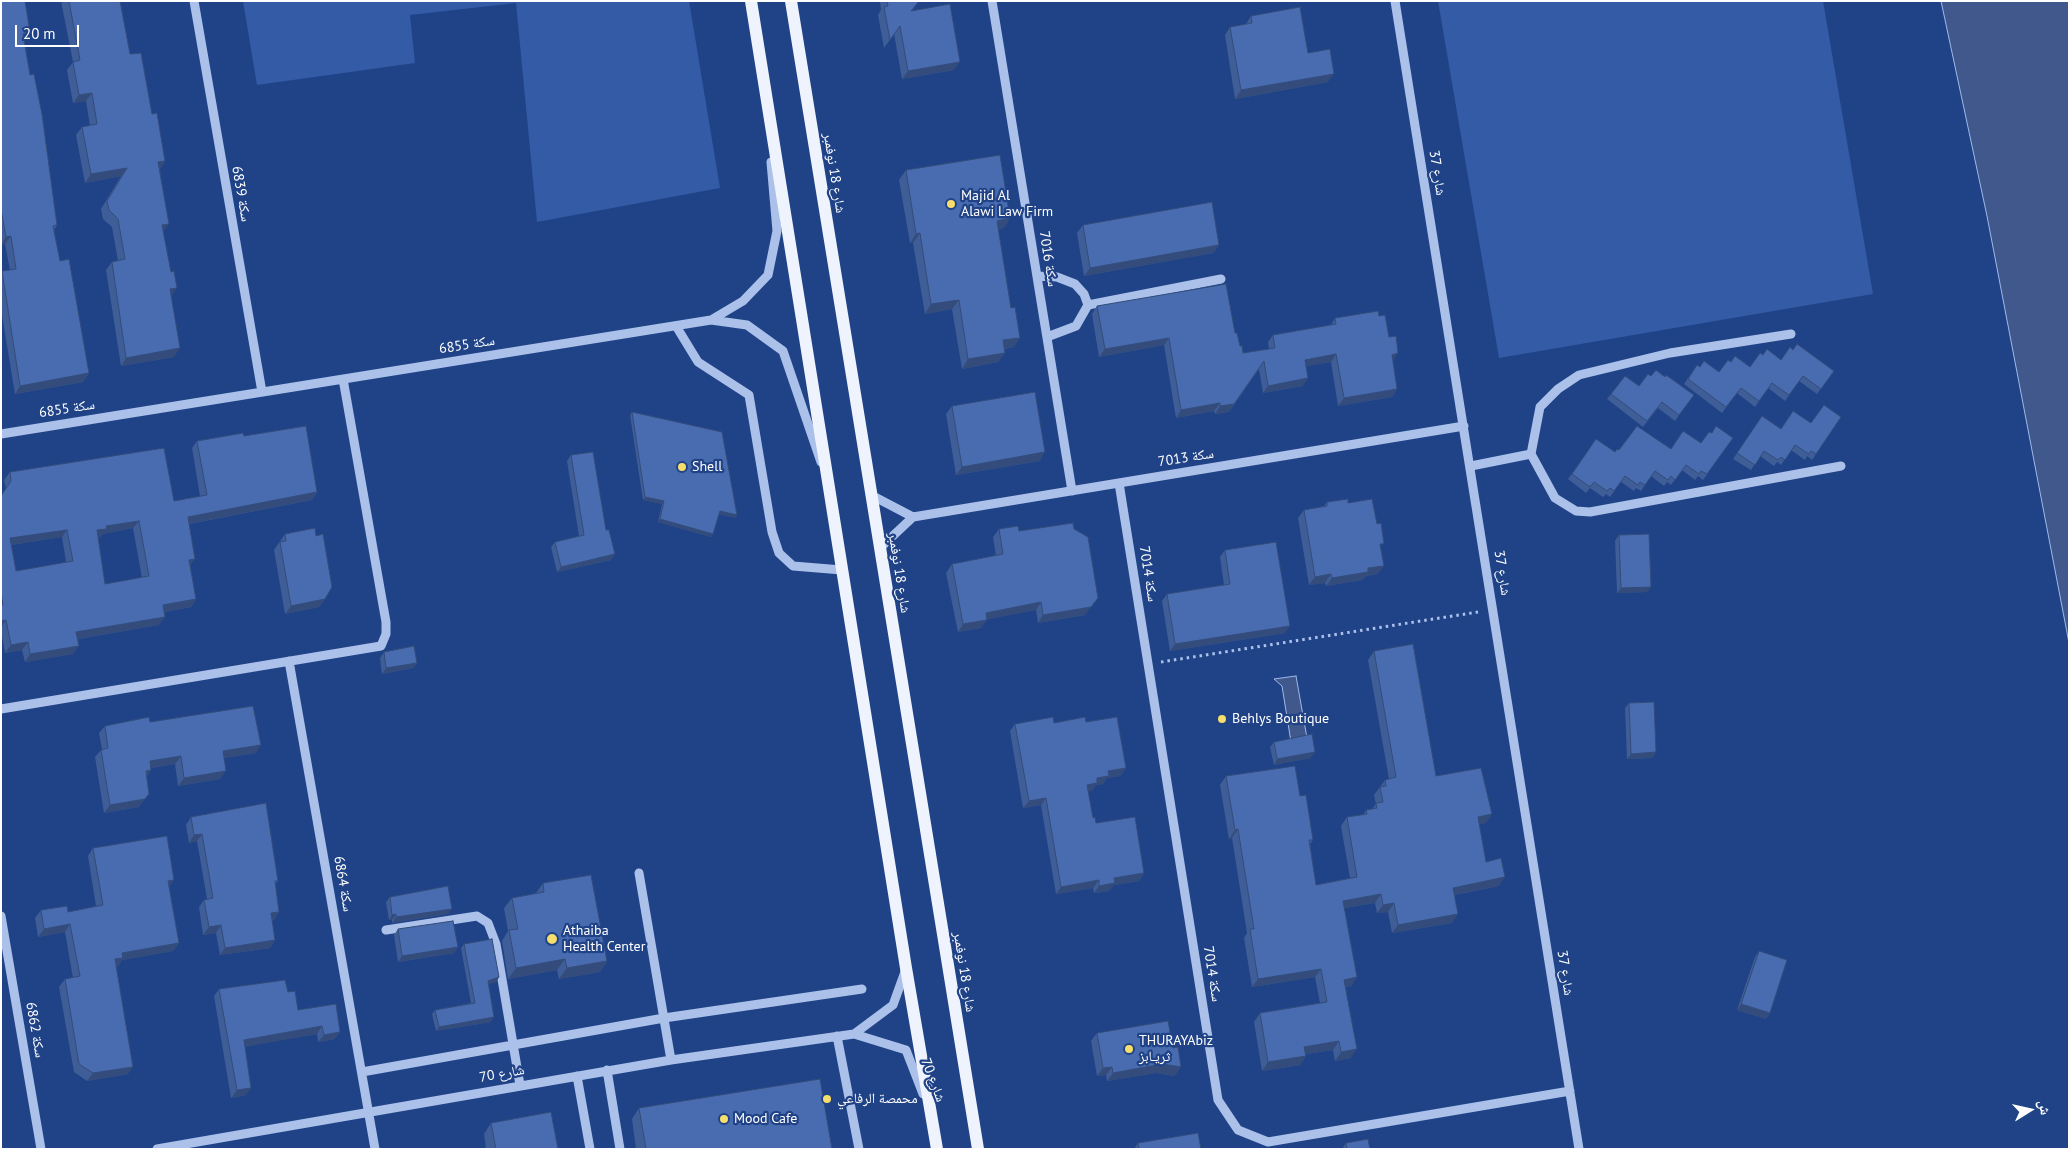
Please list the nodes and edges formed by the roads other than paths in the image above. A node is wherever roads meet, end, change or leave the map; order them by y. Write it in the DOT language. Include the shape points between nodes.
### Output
graph roads {
  1 [pos="194,1"];
  2 [pos="751,1"];
  3 [pos="791,1"];
  4 [pos="992,1"];
  5 [pos="1395,1"];
  6 [pos="766,90"];
  7 [pos="1037,276"];
  8 [pos="1220,279"];
  9 [pos="1088,305"];
  10 [pos="711,320"];
  11 [pos="676,326"];
  12 [pos="1791,334"];
  13 [pos="1047,337"];
  14 [pos="343,379"];
  15 [pos="262,392"];
  16 [pos="1464,426"];
  17 [pos="1,434"];
  18 [pos="1532,454"];
  19 [pos="1471,466"];
  20 [pos="1841,466"];
  21 [pos="1120,483"];
  22 [pos="830,491"];
  23 [pos="1072,491"];
  24 [pos="871,494"];
  25 [pos="913,517"];
  26 [pos="880,548"];
  27 [pos="842,570"];
  28 [pos="289,661"];
  29 [pos="1,709"];
  30 [pos="639,872"];
  31 [pos="1,916"];
  32 [pos="386,930"];
  33 [pos="906,968"];
  34 [pos="862,988"];
  35 [pos="664,1018"];
  36 [pos="854,1034"];
  37 [pos="837,1036"];
  38 [pos="514,1045"];
  39 [pos="671,1060"];
  40 [pos="607,1070"];
  41 [pos="362,1072"];
  42 [pos="577,1076"];
  43 [pos="520,1085"];
  44 [pos="1570,1091"];
  45 [pos="369,1112"];
  46 [pos="932,1116"];
  47 [pos="41,1149"];
  48 [pos="157,1149"];
  49 [pos="375,1149"];
  50 [pos="590,1149"];
  51 [pos="620,1149"];
  52 [pos="859,1149"];
  53 [pos="937,1149"];
  54 [pos="978,1149"];
  55 [pos="1579,1149"];
  1 -- 15 [label="street, سكة 6839"];
  2 -- 6 [label="main road"];
  3 -- 24 [label="main road, شارع 18 نوفمبر"];
  4 -- 7 [label="street, سكة 7016"];
  5 -- 16 [label="street, شارع 37"];
  6 -- 10 [label="street" via="777,231 768,275 742,302"];
  6 -- 22 [label="main road"];
  7 -- 9 [label="street" via="1058,277 1075,284"];
  7 -- 13 [label="street, سكة 7016"];
  8 -- 9 [label="street"];
  9 -- 13 [label="street" via="1076,326"];
  10 -- 11 [label="street, سكة 6855"];
  10 -- 22 [label="street, سكة 6855" via="747,325 783,351"];
  11 -- 14 [label="street, سكة 6855"];
  11 -- 27 [label="street" via="698,362 750,396 772,532 779,553 793,566"];
  12 -- 18 [label="street" via="1670,353 1580,375 1558,389 1540,407"];
  13 -- 23 [label="street, سكة 7016"];
  14 -- 15 [label="street, سكة 6855"];
  14 -- 28 [label="street" via="386,634 381,646"];
  15 -- 17 [label="street, سكة 6855"];
  16 -- 19 [label="street, شارع 37"];
  16 -- 21 [label="street, سكة 7013"];
  18 -- 19 [label="street"];
  18 -- 20 [label="street" via="1555,498 1576,511 1590,512"];
  19 -- 44 [label="street, شارع 37"];
  21 -- 23 [label="street, سكة 7013"];
  21 -- 44 [label="street, سكة 7014" via="1218,1100 1238,1130 1268,1142"];
  22 -- 27 [label="main road"];
  23 -- 25 [label="street, سكة 7013"];
  24 -- 25 [label="street"];
  24 -- 26 [label="main road, شارع 18 نوفمبر"];
  25 -- 26 [label="street"];
  26 -- 54 [label="main road, شارع 18 نوفمبر"];
  27 -- 33 [label="main road"];
  28 -- 29 [label="street"];
  28 -- 41 [label="street, سكة 6864"];
  30 -- 35 [label="street"];
  31 -- 47 [label="street, سكة 6862"];
  32 -- 38 [label="street" via="477,916 488,923 496,944"];
  33 -- 36 [label="street, شارع 70" via="893,1006"];
  33 -- 46 [label="main road"];
  34 -- 35 [label="street"];
  35 -- 38 [label="street"];
  35 -- 39 [label="street"];
  36 -- 37 [label="street, شارع 70"];
  36 -- 46 [label="street, شارع 70" via="906,1050"];
  37 -- 39 [label="street, شارع 70"];
  37 -- 52 [label="street"];
  38 -- 41 [label="street"];
  38 -- 43 [label="street"];
  39 -- 40 [label="street, شارع 70"];
  40 -- 42 [label="street, شارع 70"];
  40 -- 51 [label="street"];
  41 -- 45 [label="street, سكة 6864"];
  42 -- 43 [label="street, شارع 70"];
  42 -- 50 [label="street"];
  43 -- 45 [label="street, شارع 70"];
  44 -- 55 [label="street, شارع 37"];
  45 -- 48 [label="street, شارع 70"];
  45 -- 49 [label="street, سكة 6864"];
  46 -- 53 [label="main road"];
}
